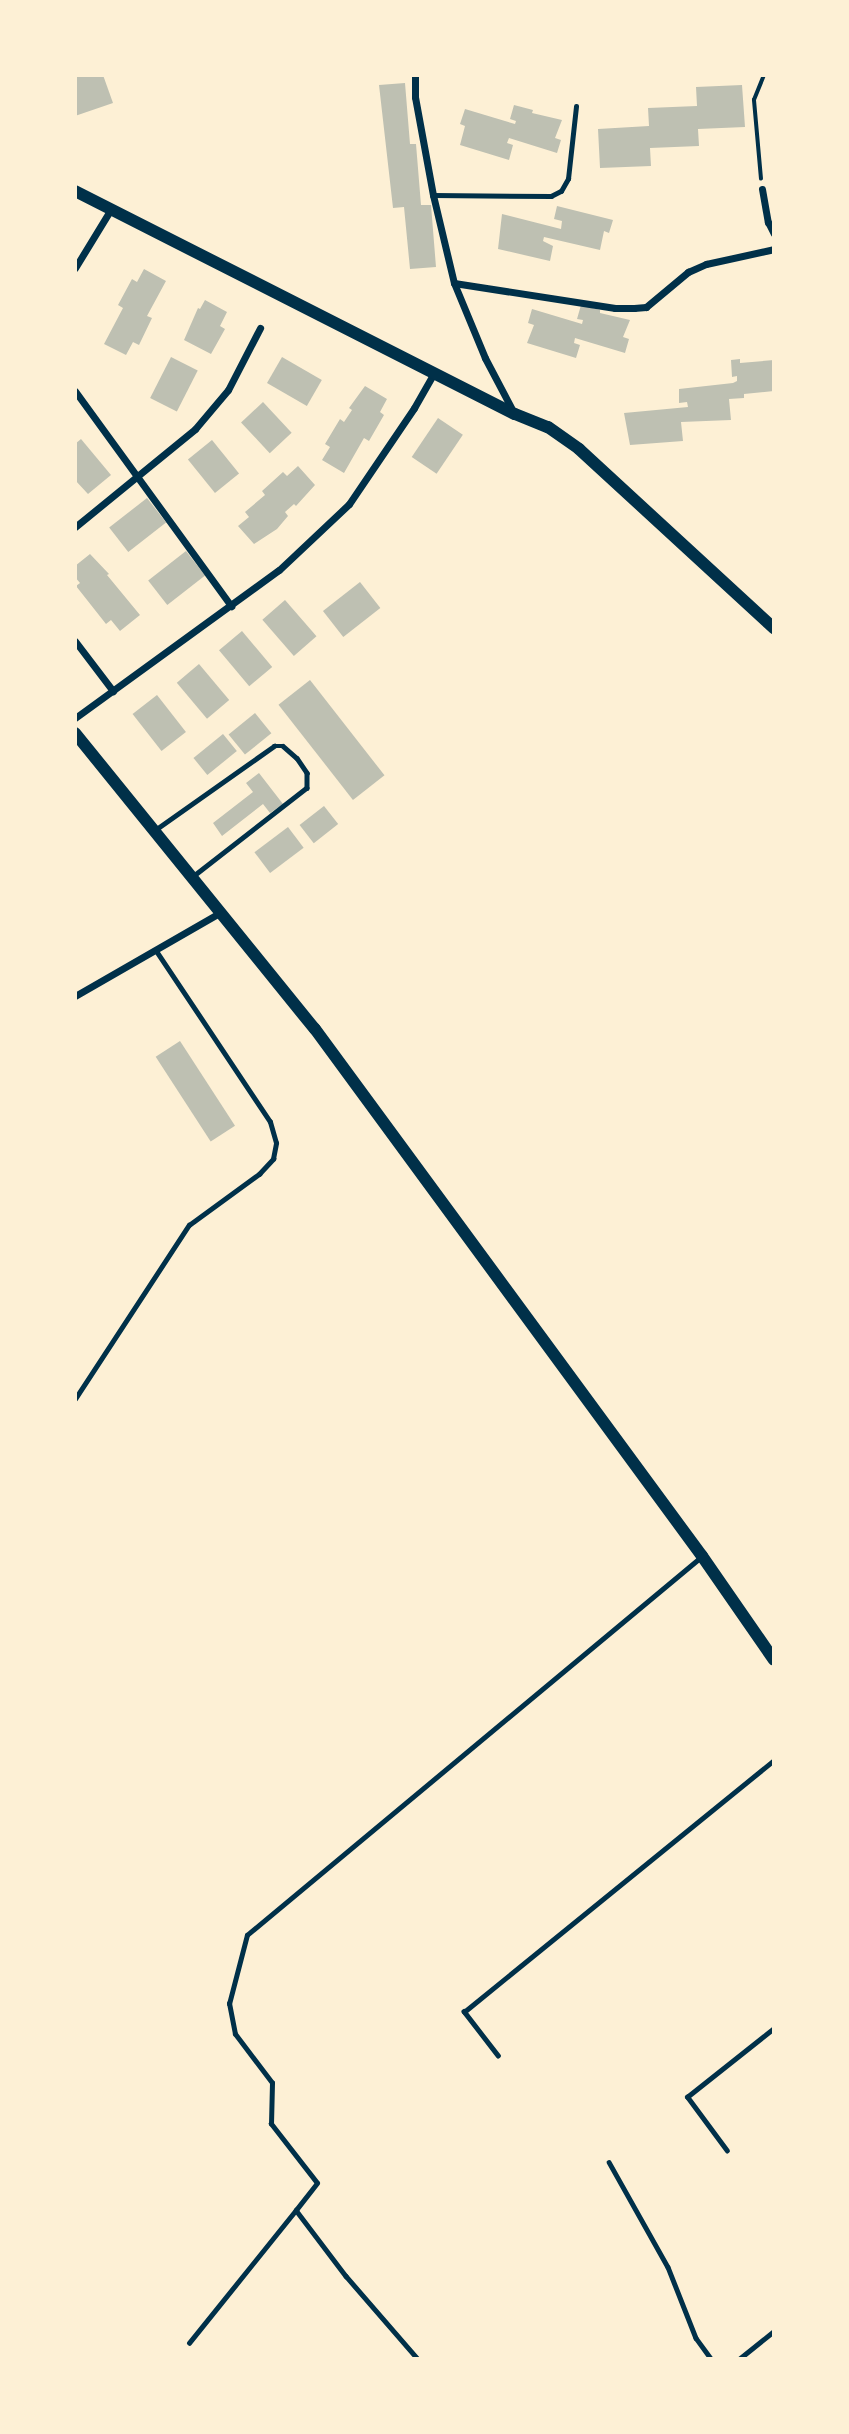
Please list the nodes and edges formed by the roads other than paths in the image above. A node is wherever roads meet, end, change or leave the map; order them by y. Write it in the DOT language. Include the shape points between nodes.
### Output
graph roads {
  1 [pos="415,75"];
  2 [pos="576,106"];
  3 [pos="762,189"];
  4 [pos="75,191"];
  5 [pos="433,195"];
  6 [pos="111,208"];
  7 [pos="774,234"];
  8 [pos="774,249"];
  9 [pos="75,268"];
  10 [pos="454,283"];
  11 [pos="260,328"];
  12 [pos="434,373"];
  13 [pos="75,391"];
  14 [pos="515,414"];
  15 [pos="139,478"];
  16 [pos="75,527"];
  17 [pos="231,606"];
  18 [pos="774,628"];
  19 [pos="75,641"];
  20 [pos="113,691"];
  21 [pos="75,718"];
  22 [pos="75,733"];
  23 [pos="155,830"];
  24 [pos="193,876"];
  25 [pos="222,911"];
  26 [pos="156,951"];
  27 [pos="75,996"];
  28 [pos="75,1399"];
  29 [pos="702,1556"];
  30 [pos="774,1660"];
  31 [pos="774,1760"];
  32 [pos="774,2028"];
  33 [pos="498,2056"];
  34 [pos="727,2151"];
  35 [pos="609,2162"];
  36 [pos="296,2210"];
  37 [pos="774,2331"];
  38 [pos="189,2343"];
  39 [pos="418,2359"];
  40 [pos="711,2359"];
  41 [pos="739,2359"];
  1 -- 5 [label="street"];
  2 -- 5 [label="lane" via="568,178 561,191 551,196"];
  3 -- 7 [label="street"];
  4 -- 6 [label="main road"];
  5 -- 10 [label="street"];
  6 -- 9 [label="street"];
  6 -- 12 [label="main road"];
  8 -- 10 [label="street" via="706,264 688,272 646,307 634,309"];
  10 -- 14 [label="street" via="485,358"];
  11 -- 15 [label="street" via="228,390 184,442"];
  12 -- 14 [label="main road"];
  12 -- 17 [label="street" via="349,505 279,570"];
  13 -- 15 [label="street"];
  14 -- 18 [label="main road" via="548,427 579,449"];
  15 -- 16 [label="street"];
  15 -- 17 [label="street"];
  17 -- 20 [label="street"];
  19 -- 20 [label="street"];
  20 -- 21 [label="street"];
  22 -- 23 [label="main road"];
  23 -- 24 [label="main road"];
  23 -- 24 [label="lane" via="274,746 283,746 297,758 307,773 307,788"];
  24 -- 25 [label="main road"];
  25 -- 26 [label="street"];
  25 -- 29 [label="main road" via="315,1029"];
  26 -- 27 [label="street"];
  26 -- 28 [label="lane" via="270,1122 276,1143 273,1159 259,1174 190,1225"];
  29 -- 30 [label="main road"];
  29 -- 36 [label="lane" via="247,1935 229,2004 235,2034 272,2083 271,2124 317,2183"];
  31 -- 33 [label="lane" via="464,2011"];
  32 -- 34 [label="lane" via="687,2097"];
  35 -- 40 [label="lane" via="668,2267 696,2338"];
  36 -- 38 [label="lane"];
  36 -- 39 [label="lane"];
  37 -- 41 [label="lane"];
}
